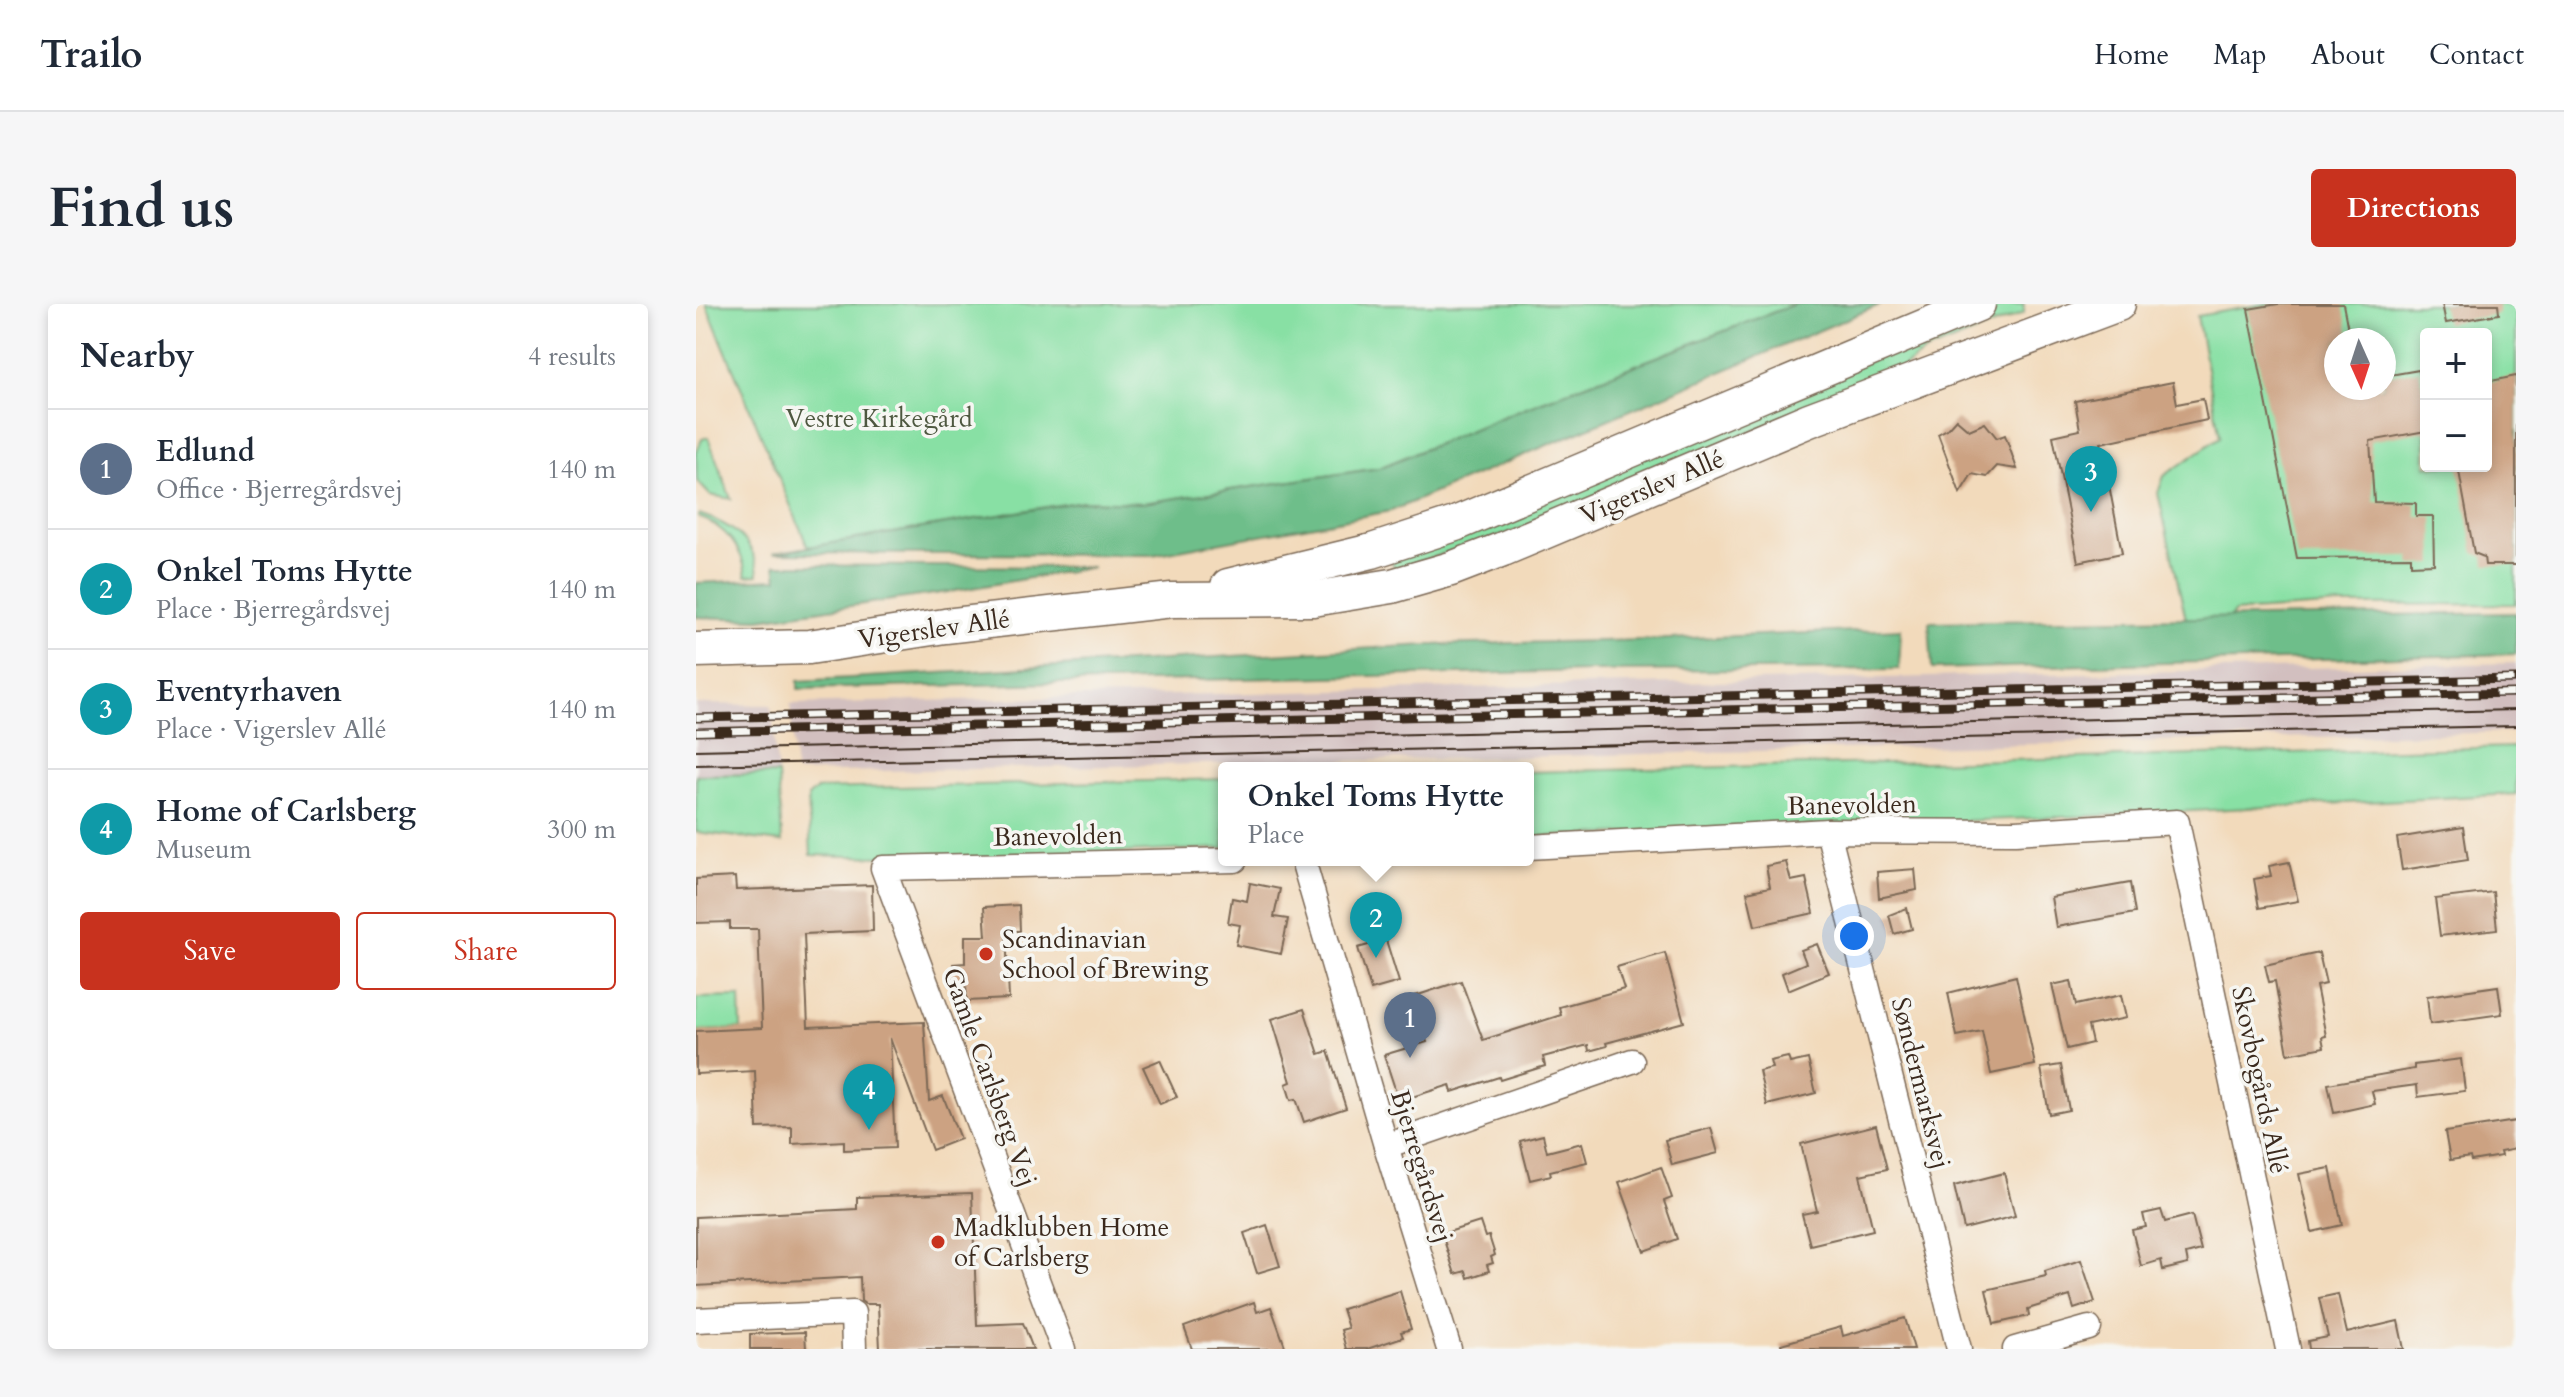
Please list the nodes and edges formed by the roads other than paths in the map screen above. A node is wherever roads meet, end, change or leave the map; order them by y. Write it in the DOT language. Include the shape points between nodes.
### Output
graph roads {
  1 [pos="1978,304"];
  2 [pos="2103,306"];
  3 [pos="2053,315"];
  4 [pos="1172,600"];
  5 [pos="696,650"];
  6 [pos="2177,822"];
  7 [pos="1828,831"];
  8 [pos="1534,847"];
  9 [pos="1218,860"];
  10 [pos="1305,866"];
  11 [pos="883,868"];
  12 [pos="1632,1061"];
  13 [pos="1386,1146"];
  14 [pos="696,1320"];
  15 [pos="2089,1328"];
  16 [pos="854,1349"];
  17 [pos="1063,1349"];
  18 [pos="1449,1349"];
  19 [pos="1959,1349"];
  20 [pos="2015,1349"];
  21 [pos="2288,1349"];
  1 -- 4 [label="street, Vigerslev Allé" via="1441,529"];
  2 -- 3 [label="street, Vigerslev Allé"];
  3 -- 4 [label="street, Vigerslev Allé" via="1451,569 1392,586 1313,599"];
  4 -- 5 [label="street, Vigerslev Allé" via="809,647"];
  6 -- 7 [label="street, Banevolden" via="2016,832"];
  6 -- 21 [label="street, Skovbogårds Allé"];
  7 -- 8 [label="street, Banevolden"];
  7 -- 19 [label="street, Søndermarksvej"];
  9 -- 11 [label="street, Banevolden"];
  10 -- 13 [label="street, Bjerregårdsvej"];
  11 -- 17 [label="street, Gamle Carlsberg Vej"];
  12 -- 13 [label="street"];
  13 -- 18 [label="street, Bjerregårdsvej"];
  14 -- 16 [label="street" via="853,1313"];
  15 -- 20 [label="street"];
}
